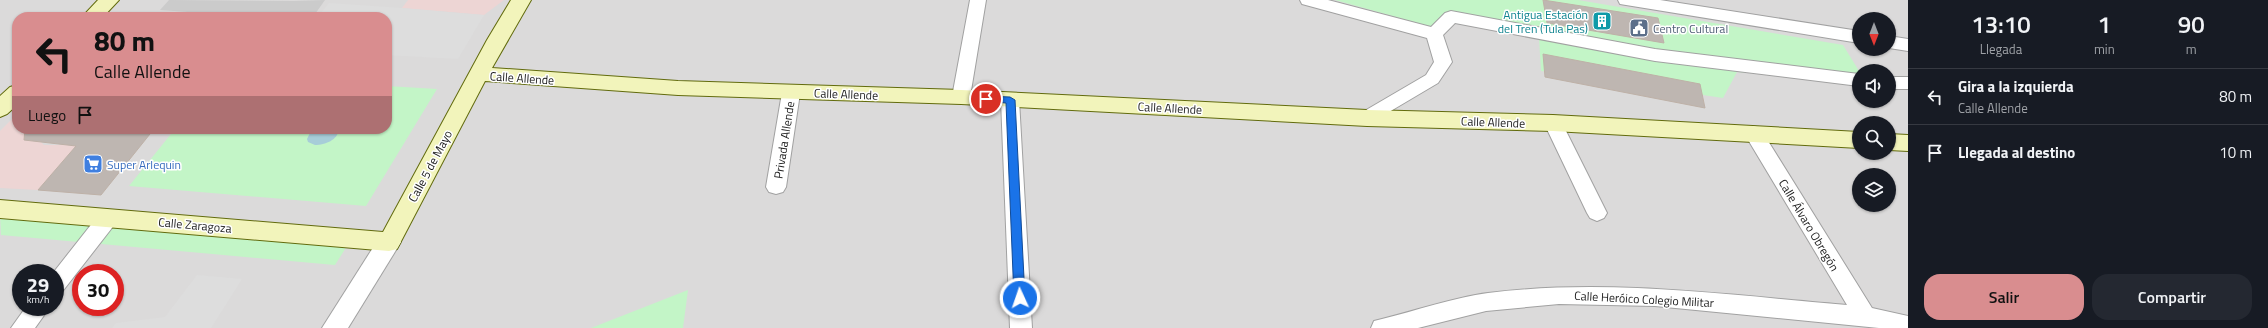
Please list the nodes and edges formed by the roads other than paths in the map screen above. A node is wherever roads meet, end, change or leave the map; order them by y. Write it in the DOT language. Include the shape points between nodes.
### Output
graph roads {
  1 [pos="109,0"];
  2 [pos="521,0"];
  3 [pos="978,0"];
  4 [pos="1308,0"];
  5 [pos="1626,0"];
  6 [pos="97,12"];
  7 [pos="1434,34"];
  8 [pos="1852,36"];
  9 [pos="1896,43"];
  10 [pos="1908,45"];
  11 [pos="480,74"];
  12 [pos="1852,79"];
  13 [pos="1896,83"];
  14 [pos="1908,83"];
  15 [pos="791,92"];
  16 [pos="12,97"];
  17 [pos="961,97"];
  18 [pos="1010,100"];
  19 [pos="0,109"];
  20 [pos="1367,118"];
  21 [pos="1553,123"];
  22 [pos="1753,133"];
  23 [pos="1852,140"];
  24 [pos="1896,142"];
  25 [pos="1908,143"];
  26 [pos="776,187"];
  27 [pos="0,209"];
  28 [pos="1597,213"];
  29 [pos="108,218"];
  30 [pos="389,242"];
  31 [pos="64,274"];
  32 [pos="32,316"];
  33 [pos="1865,316"];
  34 [pos="1908,325"];
  35 [pos="22,328"];
  36 [pos="334,328"];
  37 [pos="1021,328"];
  38 [pos="1382,328"];
  1 -- 6 [label="main road"];
  2 -- 11 [label="main road, Calle 5 de Mayo"];
  3 -- 17 [label="street"];
  4 -- 7 [label="street"];
  5 -- 8 [label="street"];
  7 -- 12 [label="street" via="1451,17 1655,55"];
  7 -- 20 [label="street" via="1443,62 1432,79"];
  9 -- 10 [label="street"];
  11 -- 15 [label="main road, Calle Allende" via="577,82"];
  11 -- 30 [label="main road, Calle 5 de Mayo"];
  13 -- 14 [label="street"];
  15 -- 17 [label="main road, Calle Allende"];
  15 -- 26 [label="street, Privada Allende"];
  16 -- 19 [label="main road"];
  17 -- 18 [label="main road, Calle Allende"];
  18 -- 20 [label="main road, Calle Allende"];
  18 -- 37 [label="street"];
  20 -- 21 [label="main road, Calle Allende"];
  21 -- 22 [label="main road, Calle Allende"];
  21 -- 28 [label="street"];
  22 -- 23 [label="main road, Calle Allende"];
  22 -- 33 [label="street, Calle Álvaro Obregón"];
  24 -- 25 [label="main road"];
  27 -- 29 [label="main road, Calle Zaragoza"];
  29 -- 30 [label="main road, Calle Zaragoza"];
  29 -- 31 [label="street"];
  30 -- 36 [label="street, Calle 5 de Mayo"];
  32 -- 35 [label="street"];
  33 -- 34 [label="street, Calle Heróico Colegio Militar"];
  33 -- 38 [label="street, Calle Heróico Colegio Militar" via="1655,297 1559,295 1486,302"];
}
